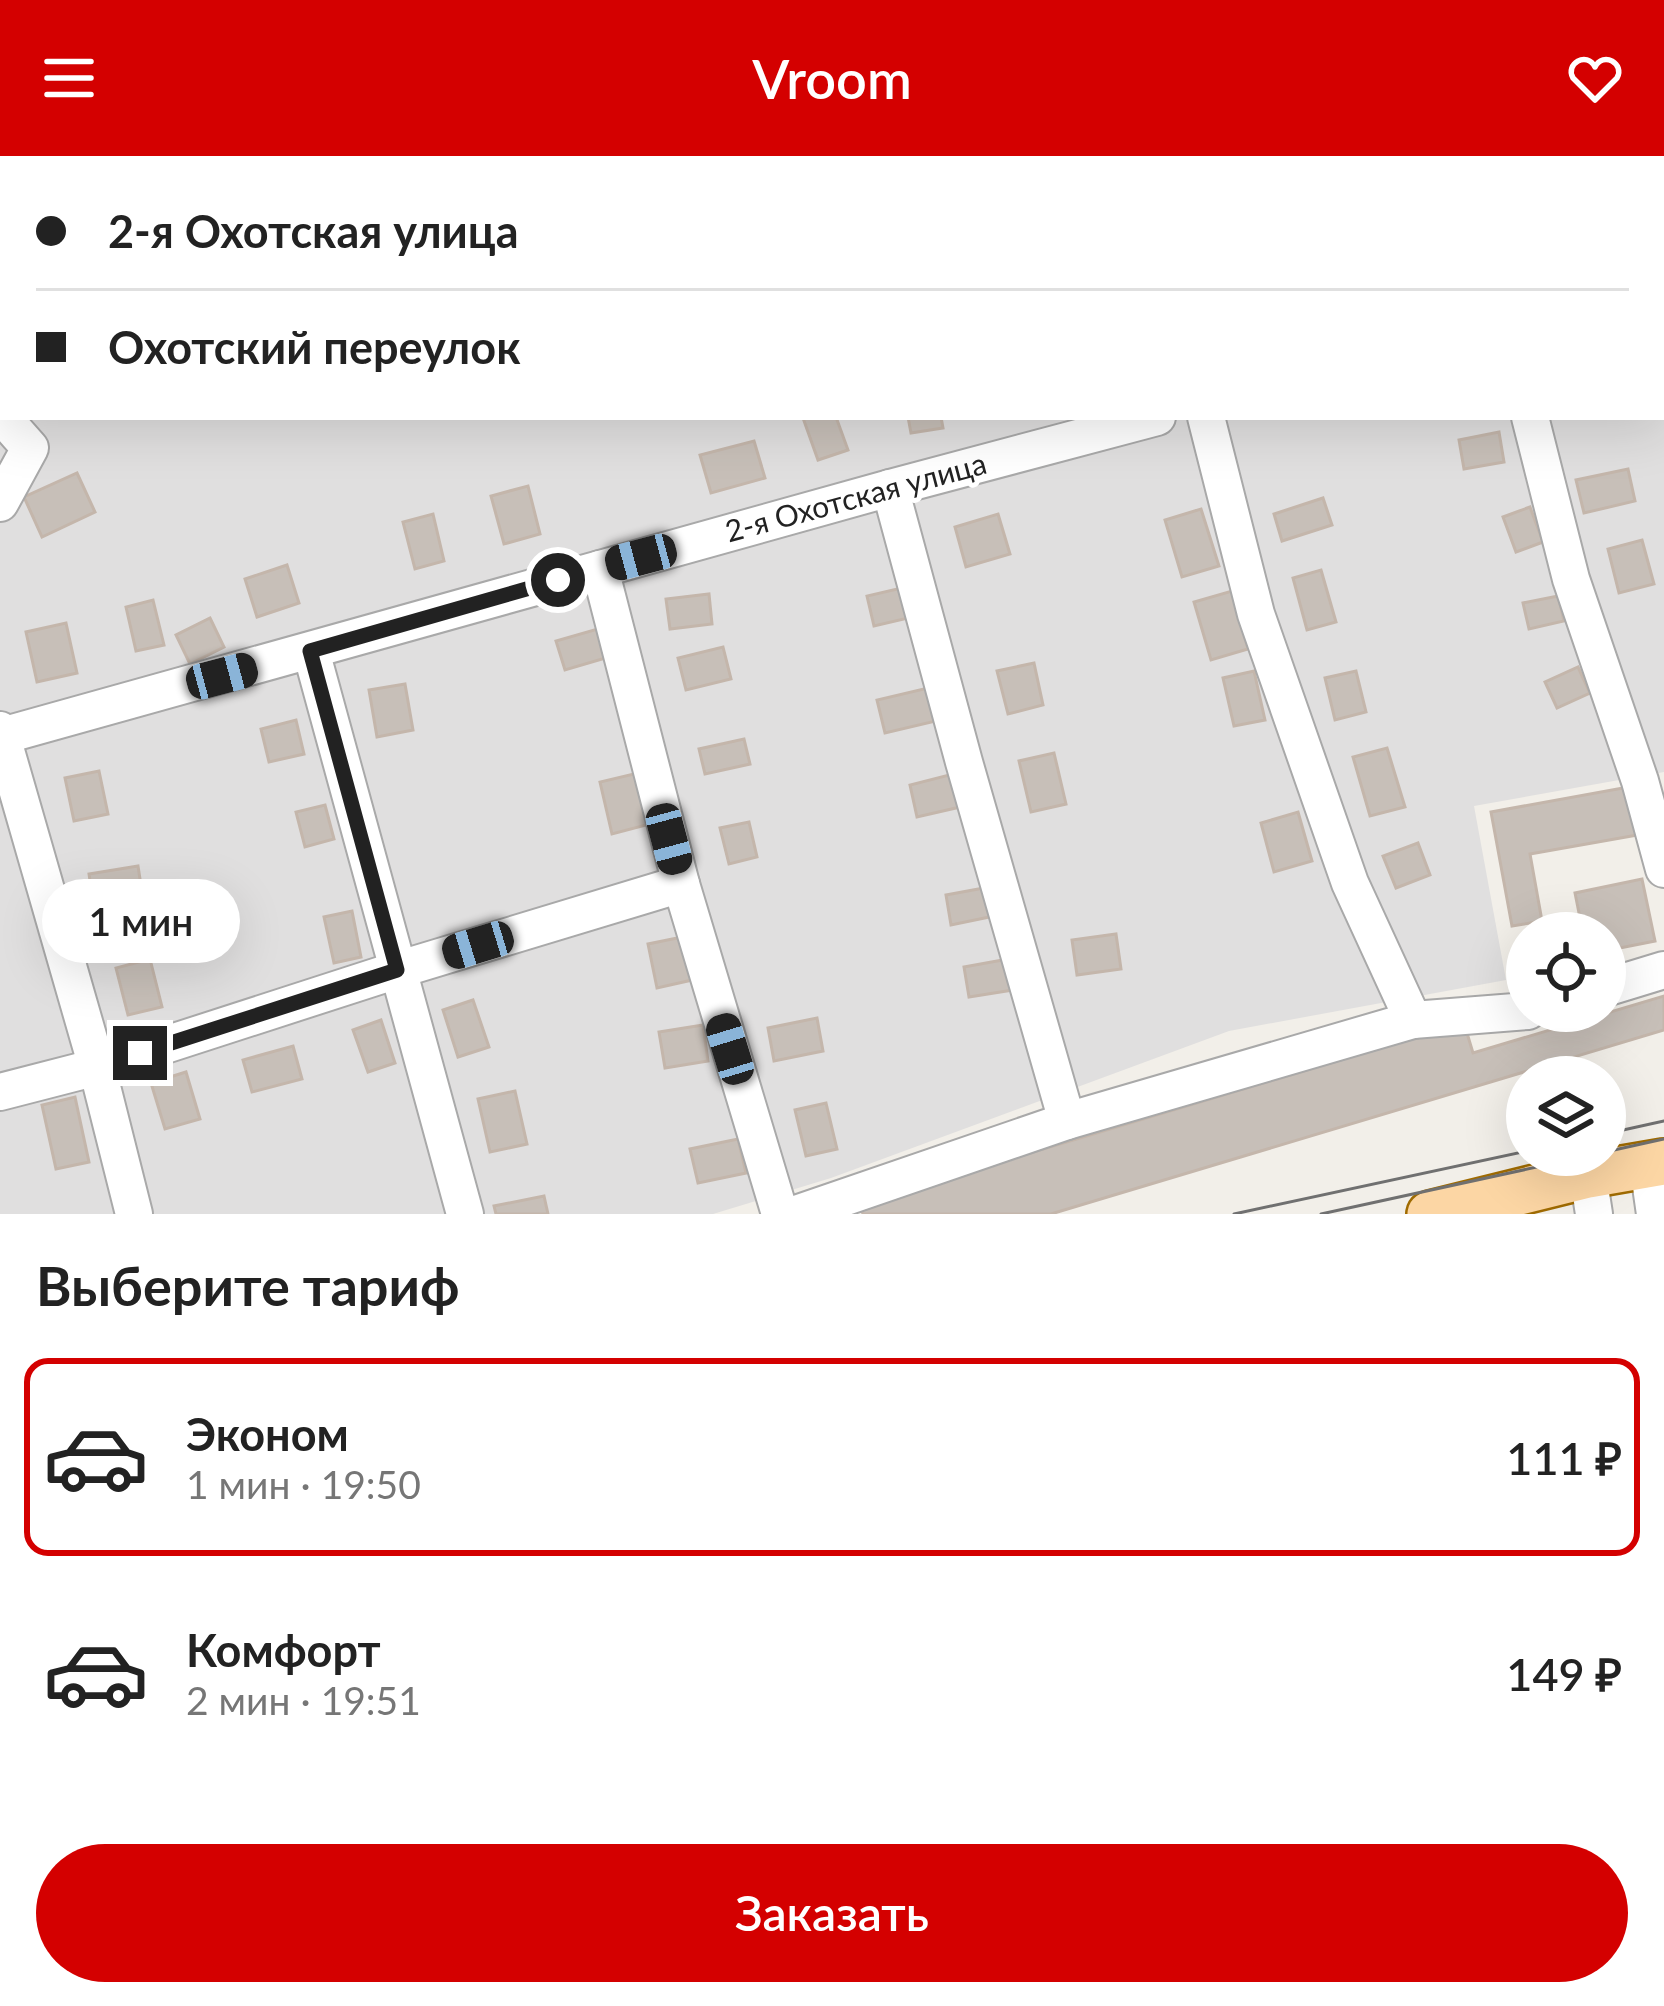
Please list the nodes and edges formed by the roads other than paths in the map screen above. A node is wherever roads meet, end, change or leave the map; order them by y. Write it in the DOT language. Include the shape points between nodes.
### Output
graph roads {
  1 [pos="5,420"];
  2 [pos="1146,420"];
  3 [pos="1207,420"];
  4 [pos="1531,420"];
  5 [pos="890,488"];
  6 [pos="0,503"];
  7 [pos="599,568"];
  8 [pos="310,651"];
  9 [pos="1,733"];
  10 [pos="1664,869"];
  11 [pos="681,884"];
  12 [pos="397,970"];
  13 [pos="1664,970"];
  14 [pos="1626,982"];
  15 [pos="1506,1013"];
  16 [pos="1413,1020"];
  17 [pos="97,1067"];
  18 [pos="0,1092"];
  19 [pos="1067,1120"];
  20 [pos="1656,1163"];
  21 [pos="1591,1195"];
  22 [pos="134,1214"];
  23 [pos="465,1214"];
  24 [pos="780,1214"];
  25 [pos="796,1214"];
  26 [pos="1430,1214"];
  27 [pos="1655,1214"];
  1 -- 6 [label="street" via="30,448"];
  2 -- 5 [label="street, 2-я Охотская улица"];
  3 -- 16 [label="street" via="1256,614 1350,884"];
  4 -- 10 [label="street" via="1571,579"];
  5 -- 7 [label="street, 2-я Охотская улица"];
  5 -- 19 [label="street"];
  7 -- 8 [label="street, 2-я Охотская улица"];
  7 -- 11 [label="street"];
  8 -- 9 [label="street, 2-я Охотская улица"];
  8 -- 12 [label="street"];
  9 -- 17 [label="street"];
  11 -- 12 [label="street"];
  11 -- 24 [label="street"];
  12 -- 17 [label="street"];
  12 -- 23 [label="street"];
  13 -- 14 [label="street"];
  15 -- 16 [label="street"];
  16 -- 19 [label="street"];
  17 -- 18 [label="street"];
  17 -- 22 [label="street"];
  19 -- 25 [label="street"];
  20 -- 21 [label="main road"];
  20 -- 27 [label="street"];
  21 -- 26 [label="main road"];
}
